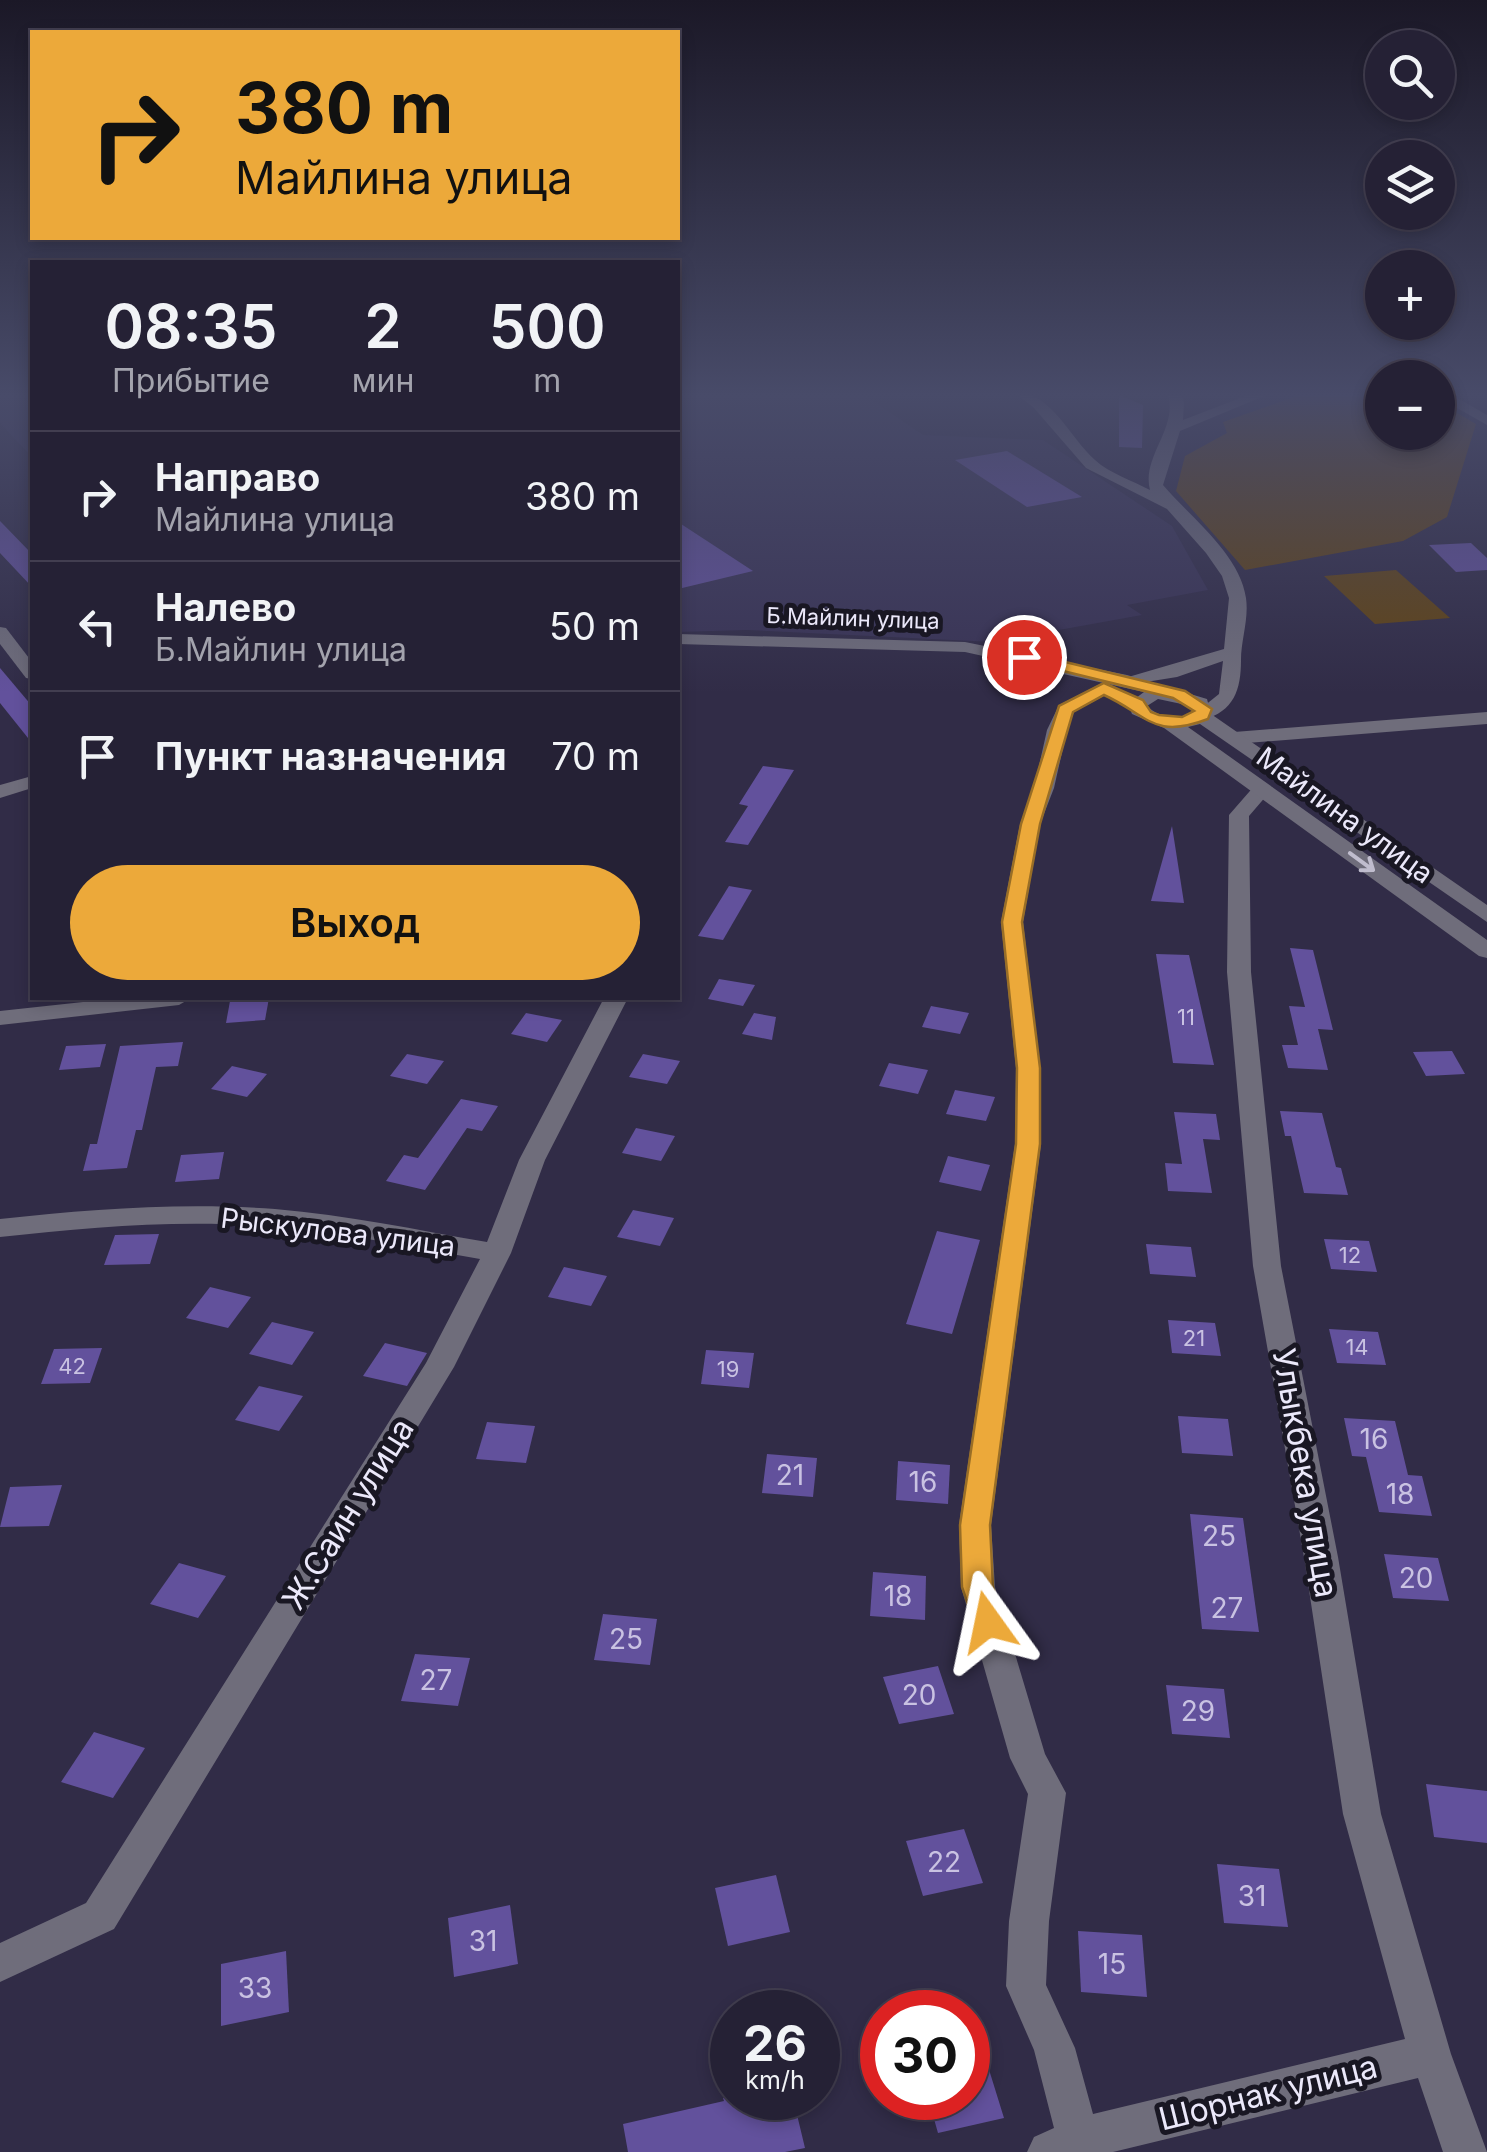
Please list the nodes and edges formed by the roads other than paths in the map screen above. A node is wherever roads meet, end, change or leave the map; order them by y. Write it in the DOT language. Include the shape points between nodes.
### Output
graph roads {
  1 [pos="1145,492"];
  2 [pos="1160,492"];
  3 [pos="1171,506"];
  4 [pos="0,632"];
  5 [pos="680,639"];
  6 [pos="1232,652"];
  7 [pos="30,671"];
  8 [pos="1105,681"];
  9 [pos="1166,693"];
  10 [pos="1137,704"];
  11 [pos="1202,715"];
  12 [pos="1487,718"];
  13 [pos="1170,723"];
  14 [pos="1234,738"];
  15 [pos="30,783"];
  16 [pos="1263,788"];
  17 [pos="0,792"];
  18 [pos="1487,915"];
  19 [pos="1487,951"];
  20 [pos="161,1000"];
  21 [pos="615,1000"];
  22 [pos="0,1018"];
  23 [pos="0,1228"];
  24 [pos="497,1253"];
  25 [pos="0,1964"];
  26 [pos="1430,2054"];
  27 [pos="1064,2146"];
  28 [pos="1465,2152"];
  1 -- 3 [label="street"];
  2 -- 3 [label="street"];
  3 -- 6 [label="street" via="1236,590"];
  4 -- 7 [label="street"];
  5 -- 8 [label="street, Б.Майлин улица" via="965,647"];
  6 -- 8 [label="street" via="1171,673"];
  6 -- 11 [label="street" via="1226,701"];
  8 -- 9 [label="street, Б.Майлин улица"];
  8 -- 10 [label="street, Б.Майлин улица"];
  8 -- 27 [label="street" via="1066,710 1056,730 1012,922 1028,1068 1028,1144 975,1525 978,1587 1028,1758 1047,1793 1026,1986 1054,2048"];
  9 -- 10 [label="street"];
  9 -- 11 [label="street, Майлина улица" via="1200,703"];
  10 -- 13 [label="street, Майлина улица" via="1145,716"];
  11 -- 13 [label="street"];
  11 -- 14 [label="street, Майлина улица"];
  12 -- 14 [label="street"];
  13 -- 16 [label="street, Майлина улица"];
  14 -- 18 [label="street, Майлина улица"];
  15 -- 17 [label="street"];
  16 -- 19 [label="street, Майлина улица, one-way"];
  16 -- 26 [label="street, Улыкбека улица" via="1239,815 1239,972 1267,1266 1362,1814"];
  20 -- 22 [label="street"];
  21 -- 24 [label="street, Ж.Саин улица" via="532,1160"];
  23 -- 24 [label="street, Рыскулова улица" via="102,1217 247,1216"];
  24 -- 25 [label="street, Ж.Саин улица" via="439,1367 100,1916"];
  26 -- 27 [label="street, Шорнак улица"];
  26 -- 28 [label="street, Улыкбека улица"];
}
